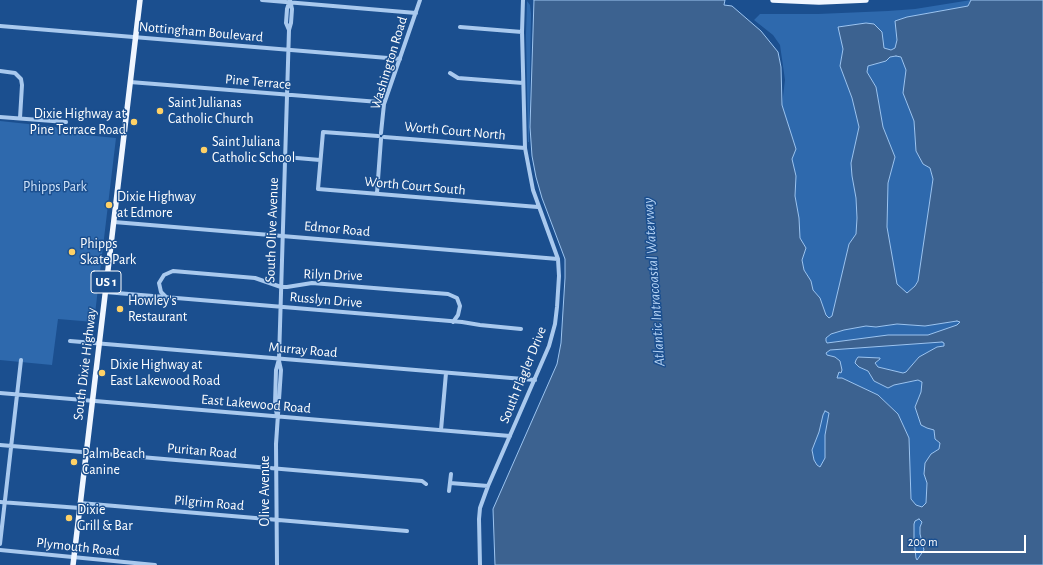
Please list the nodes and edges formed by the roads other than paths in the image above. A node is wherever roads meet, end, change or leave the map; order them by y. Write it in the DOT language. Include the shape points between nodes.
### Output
graph roads {
  1 [pos="140,0"];
  2 [pos="262,0"];
  3 [pos="420,0"];
  4 [pos="523,0"];
  5 [pos="772,0"];
  6 [pos="866,0"];
  7 [pos="290,1"];
  8 [pos="416,13"];
  9 [pos="0,26"];
  10 [pos="460,27"];
  11 [pos="522,32"];
  12 [pos="136,38"];
  13 [pos="288,50"];
  14 [pos="400,59"];
  15 [pos="0,71"];
  16 [pos="450,73"];
  17 [pos="130,82"];
  18 [pos="523,83"];
  19 [pos="287,95"];
  20 [pos="384,104"];
  21 [pos="0,117"];
  22 [pos="20,118"];
  23 [pos="66,122"];
  24 [pos="381,136"];
  25 [pos="525,148"];
  26 [pos="285,157"];
  27 [pos="320,160"];
  28 [pos="377,194"];
  29 [pos="538,207"];
  30 [pos="114,222"];
  31 [pos="282,236"];
  32 [pos="558,259"];
  33 [pos="281,287"];
  34 [pos="105,292"];
  35 [pos="167,298"];
  36 [pos="280,307"];
  37 [pos="453,322"];
  38 [pos="521,329"];
  39 [pos="70,341"];
  40 [pos="99,344"];
  41 [pos="279,359"];
  42 [pos="21,360"];
  43 [pos="446,373"];
  44 [pos="535,380"];
  45 [pos="0,393"];
  46 [pos="18,395"];
  47 [pos="92,401"];
  48 [pos="277,416"];
  49 [pos="441,430"];
  50 [pos="510,436"];
  51 [pos="0,445"];
  52 [pos="12,446"];
  53 [pos="86,452"];
  54 [pos="276,468"];
  55 [pos="451,474"];
  56 [pos="450,483"];
  57 [pos="426,484"];
  58 [pos="488,486"];
  59 [pos="449,491"];
  60 [pos="2,502"];
  61 [pos="80,506"];
  62 [pos="276,520"];
  63 [pos="407,530"];
  64 [pos="0,544"];
  65 [pos="0,550"];
  66 [pos="74,558"];
  67 [pos="73,565"];
  68 [pos="154,565"];
  69 [pos="277,565"];
  70 [pos="480,565"];
  1 -- 12 [label="main road, South Dixie Highway / US 1"];
  2 -- 7 [label="street"];
  3 -- 8 [label="street, Washington Road"];
  4 -- 11 [label="street, South Flagler Drive"];
  5 -- 6 [label="main road"];
  7 -- 8 [label="street"];
  7 -- 13 [label="street, South Olive Avenue" via="286,23 289,30"];
  8 -- 14 [label="street, Washington Road"];
  9 -- 12 [label="street, Nottingham Boulevard"];
  10 -- 11 [label="street"];
  11 -- 18 [label="street, South Flagler Drive"];
  12 -- 13 [label="street, Nottingham Boulevard"];
  12 -- 17 [label="main road, South Dixie Highway / US 1"];
  13 -- 14 [label="street, Nottingham Boulevard"];
  13 -- 19 [label="street, South Olive Avenue"];
  14 -- 20 [label="street, Washington Road"];
  15 -- 22 [label="street" via="15,73 21,79"];
  16 -- 18 [label="street" via="458,78"];
  17 -- 19 [label="street, Pine Terrace"];
  17 -- 30 [label="main road, South Dixie Highway / US 1"];
  18 -- 25 [label="street, South Flagler Drive"];
  19 -- 20 [label="street, Pine Terrace"];
  19 -- 26 [label="street, South Olive Avenue"];
  20 -- 24 [label="street, Washington Road"];
  21 -- 22 [label="street"];
  22 -- 23 [label="street"];
  24 -- 25 [label="street, Worth Court North"];
  24 -- 27 [label="street, Worth Court North" via="323,132"];
  24 -- 28 [label="street, Washington Road"];
  25 -- 29 [label="street, South Flagler Drive"];
  26 -- 27 [label="street"];
  26 -- 31 [label="street, South Olive Avenue"];
  27 -- 28 [label="street, Worth Court South" via="318,189"];
  28 -- 29 [label="street, Worth Court South"];
  29 -- 32 [label="street, South Flagler Drive"];
  30 -- 31 [label="street, Edmor Road"];
  30 -- 34 [label="main road, South Dixie Highway / US 1"];
  31 -- 32 [label="street, Edmor Road"];
  31 -- 33 [label="street, South Olive Avenue"];
  32 -- 44 [label="street, South Flagler Drive" via="555,324"];
  33 -- 35 [label="street, Rilyn Drive" via="255,278 170,272 162,277 159,283 161,292"];
  33 -- 36 [label="street, South Olive Avenue"];
  33 -- 37 [label="street, Rilyn Drive" via="312,283 448,294 457,298 460,306"];
  34 -- 35 [label="street, Russlyn Drive"];
  34 -- 40 [label="main road, South Dixie Highway / US 1"];
  35 -- 36 [label="street, Russlyn Drive"];
  36 -- 37 [label="street, Russlyn Drive"];
  36 -- 41 [label="street, South Olive Avenue"];
  37 -- 38 [label="street, Russlyn Drive"];
  39 -- 40 [label="street, Murray Road"];
  40 -- 41 [label="street, Murray Road"];
  40 -- 47 [label="main road, South Dixie Highway / US 1"];
  41 -- 43 [label="street, Murray Road"];
  41 -- 48 [label="street, Olive Avenue" via="280,404"];
  42 -- 46 [label="street"];
  43 -- 44 [label="street, Murray Road"];
  43 -- 49 [label="street"];
  44 -- 50 [label="street, South Flagler Drive"];
  45 -- 46 [label="street, East Lakewood Road"];
  46 -- 47 [label="street, East Lakewood Road"];
  46 -- 52 [label="street"];
  47 -- 48 [label="street, East Lakewood Road"];
  47 -- 53 [label="main road, South Dixie Highway / US 1"];
  48 -- 49 [label="street, East Lakewood Road"];
  48 -- 54 [label="street, Olive Avenue"];
  49 -- 50 [label="street, East Lakewood Road"];
  50 -- 58 [label="street, South Flagler Drive"];
  51 -- 52 [label="street, Puritan Road"];
  52 -- 53 [label="street, Puritan Road"];
  52 -- 60 [label="street"];
  53 -- 54 [label="street, Puritan Road"];
  53 -- 61 [label="main road, South Dixie Highway / US 1"];
  54 -- 57 [label="street, Puritan Road" via="422,481"];
  54 -- 62 [label="street, Olive Avenue"];
  55 -- 56 [label="street"];
  56 -- 58 [label="street"];
  56 -- 59 [label="street"];
  58 -- 70 [label="street, South Flagler Drive" via="480,508"];
  60 -- 61 [label="street, Pilgrim Road"];
  60 -- 64 [label="street"];
  61 -- 62 [label="street, Pilgrim Road"];
  61 -- 66 [label="main road, South Dixie Highway / US 1"];
  62 -- 63 [label="street, Pilgrim Road"];
  62 -- 69 [label="street, Olive Avenue"];
  65 -- 66 [label="street, Plymouth Road"];
  66 -- 67 [label="main road, South Dixie Highway / US 1"];
  66 -- 68 [label="street, Plymouth Road"];
}
